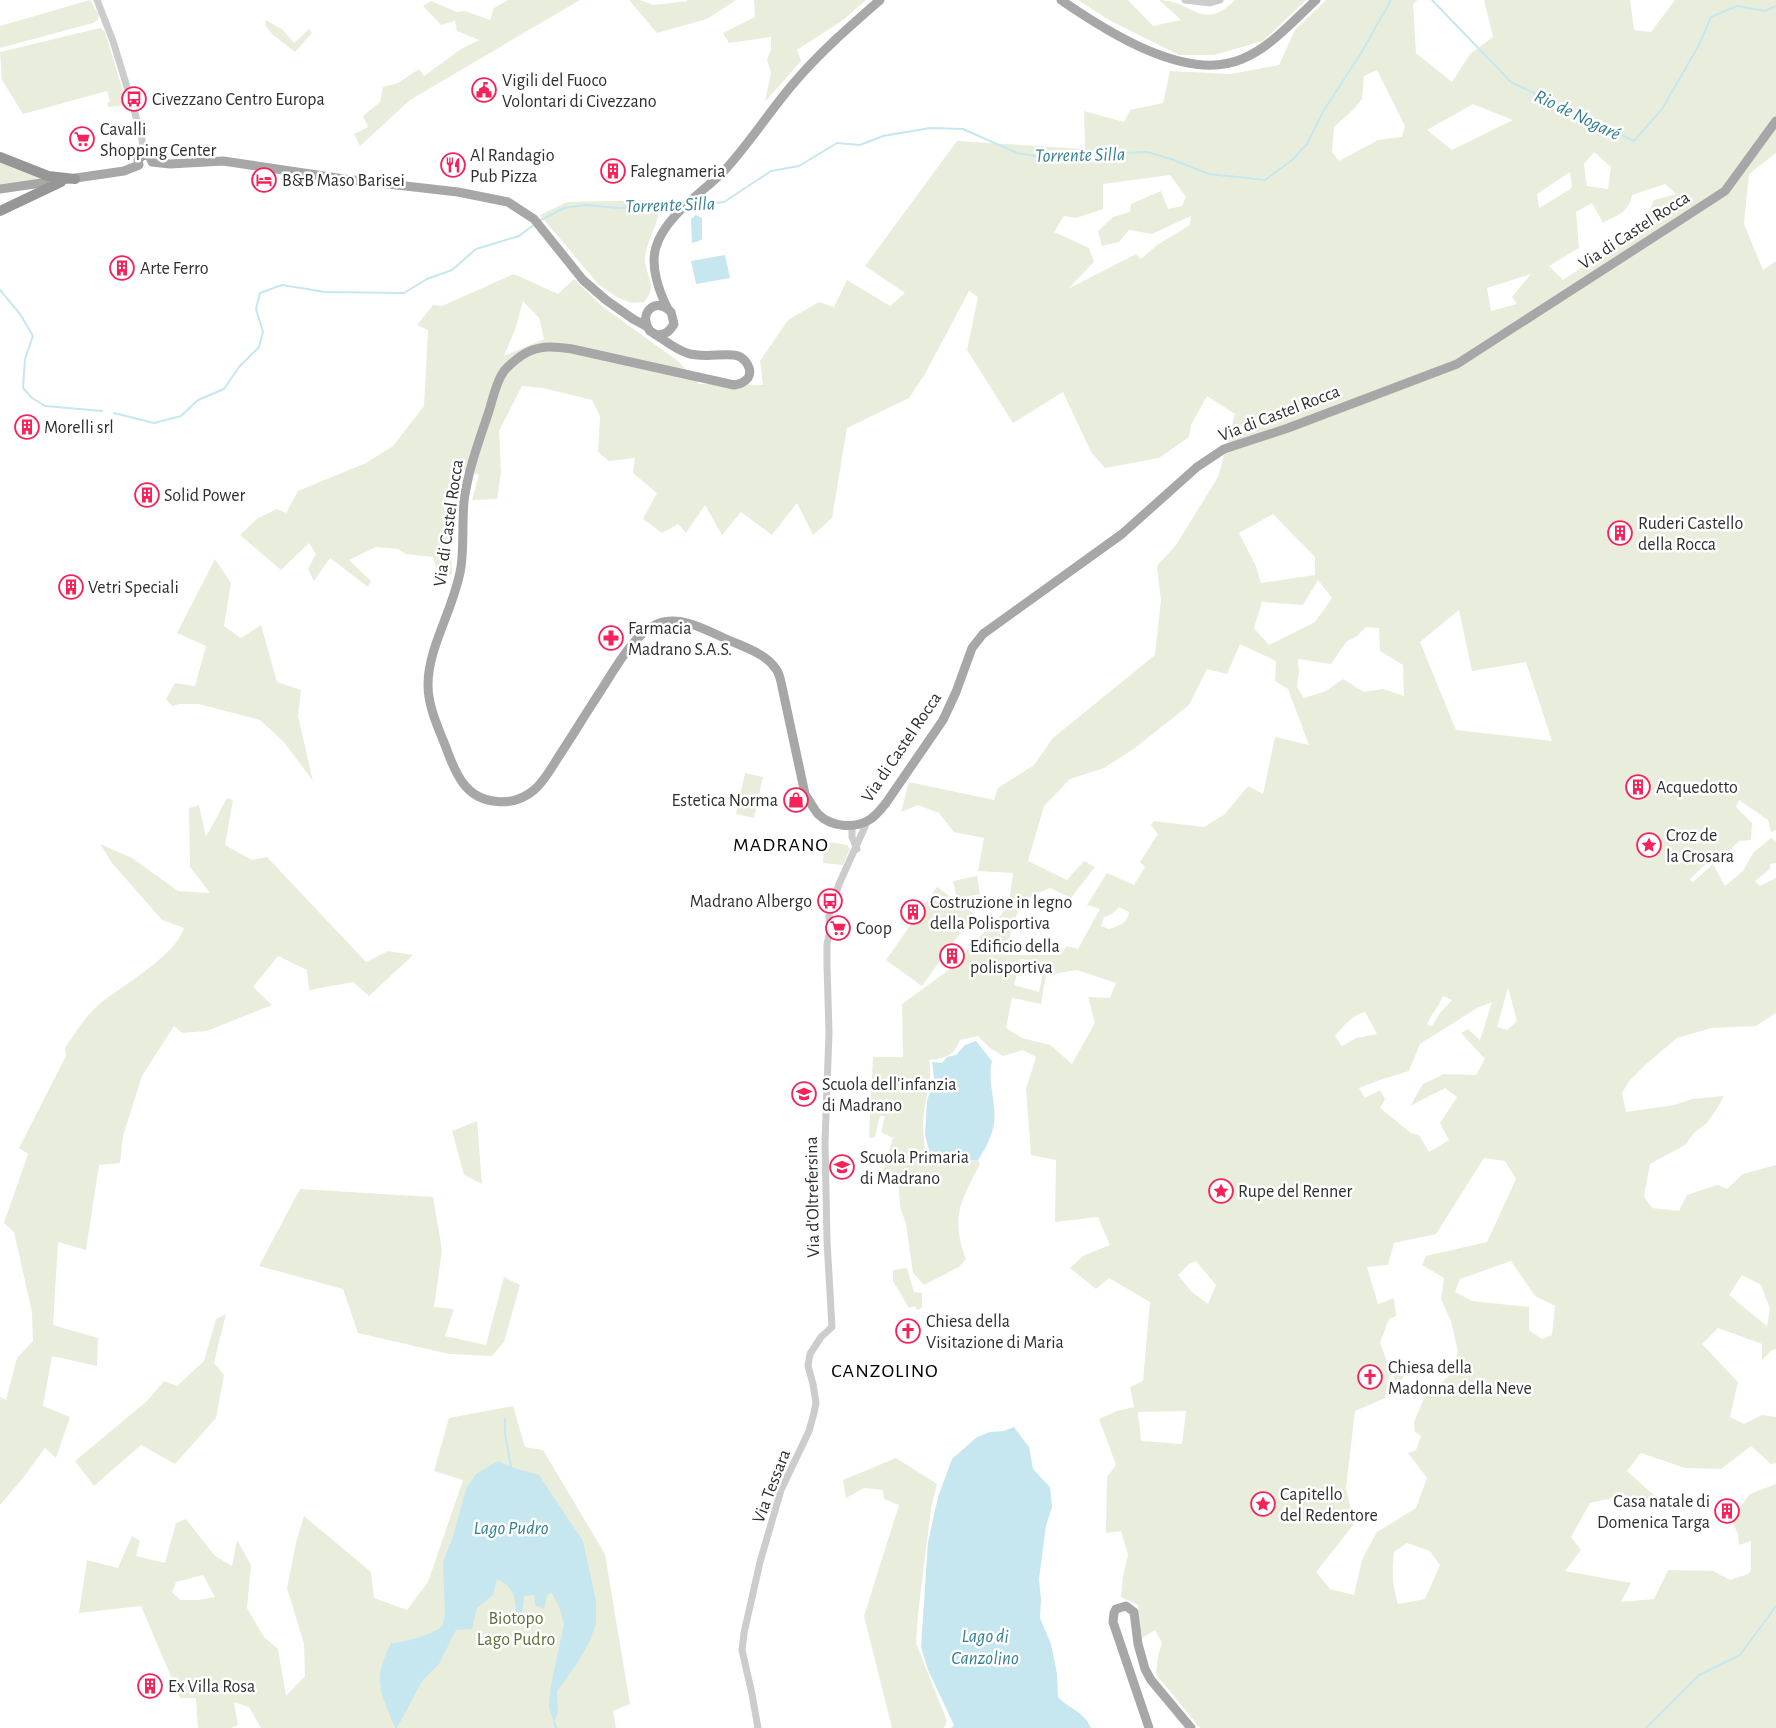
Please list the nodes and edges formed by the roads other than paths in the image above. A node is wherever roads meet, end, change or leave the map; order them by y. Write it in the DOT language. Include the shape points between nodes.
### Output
graph roads {
  1 [pos="97,0"];
  2 [pos="880,0"];
  3 [pos="1061,0"];
  4 [pos="1185,0"];
  5 [pos="1220,0"];
  6 [pos="1316,0"];
  7 [pos="1776,121"];
  8 [pos="144,155"];
  9 [pos="0,157"];
  10 [pos="152,162"];
  11 [pos="139,165"];
  12 [pos="74,179"];
  13 [pos="61,182"];
  14 [pos="0,189"];
  15 [pos="0,211"];
  16 [pos="661,295"];
  17 [pos="651,308"];
  18 [pos="668,309"];
  19 [pos="625,312"];
  20 [pos="646,326"];
  21 [pos="670,331"];
  22 [pos="656,334"];
  23 [pos="673,345"];
  24 [pos="868,820"];
  25 [pos="852,825"];
  26 [pos="856,848"];
  27 [pos="832,1327"];
  28 [pos="758,1728"];
  29 [pos="1149,1728"];
  30 [pos="1191,1728"];
  1 -- 8 [label="street" via="116,50"];
  2 -- 16 [label="main road" via="826,48 725,170 667,224 655,248 654,262"];
  3 -- 6 [label="main road" via="1096,24 1154,53 1177,61 1210,66 1241,60 1264,48"];
  4 -- 5 [label="street" via="1210,3"];
  7 -- 24 [label="main road, Via di Castel Rocca" via="1725,191 1457,364 1224,449 1197,467 1122,534 983,634 972,648 943,720 886,803"];
  8 -- 10 [label="main road" via="150,156"];
  8 -- 11 [label="main road" via="139,158"];
  9 -- 12 [label="highway" via="48,176"];
  10 -- 11 [label="main road" via="147,168"];
  10 -- 19 [label="main road" via="223,161 508,202 542,227 582,280"];
  11 -- 12 [label="main road" via="124,171"];
  12 -- 13 [label="main road"];
  13 -- 14 [label="main road"];
  13 -- 15 [label="highway"];
  16 -- 17 [label="main road"];
  16 -- 18 [label="main road"];
  17 -- 18 [label="main road" via="663,306"];
  17 -- 19 [label="main road" via="636,313"];
  17 -- 20 [label="main road" via="645,320"];
  18 -- 21 [label="main road" via="674,318"];
  19 -- 20 [label="main road"];
  20 -- 22 [label="main road"];
  21 -- 22 [label="main road"];
  21 -- 23 [label="main road"];
  22 -- 23 [label="main road, Via di Castel Rocca"];
  23 -- 25 [label="main road, Via di Castel Rocca" via="686,353 700,356 737,356 746,362 750,374 742,383 734,385 572,348 545,346 528,351 505,370 470,469 464,502 461,568 431,660 428,685 435,720 456,772 473,794 484,800 503,802 517,799 534,790 552,767 634,643 658,624 683,622 767,659 776,669 805,794 823,818 837,824"];
  24 -- 25 [label="main road, Via di Castel Rocca"];
  24 -- 26 [label="street, Via d'Oltrefersina"];
  25 -- 26 [label="street"];
  26 -- 27 [label="street, Via d'Oltrefersina" via="839,884 829,916 829,1033 824,1142"];
  27 -- 28 [label="street, Via Tessara" via="810,1354 808,1366 816,1403 812,1422 781,1490 760,1562 742,1650"];
  29 -- 30 [label="main road" via="1113,1622 1114,1613 1121,1606 1134,1612 1142,1660 1151,1680"];
}
